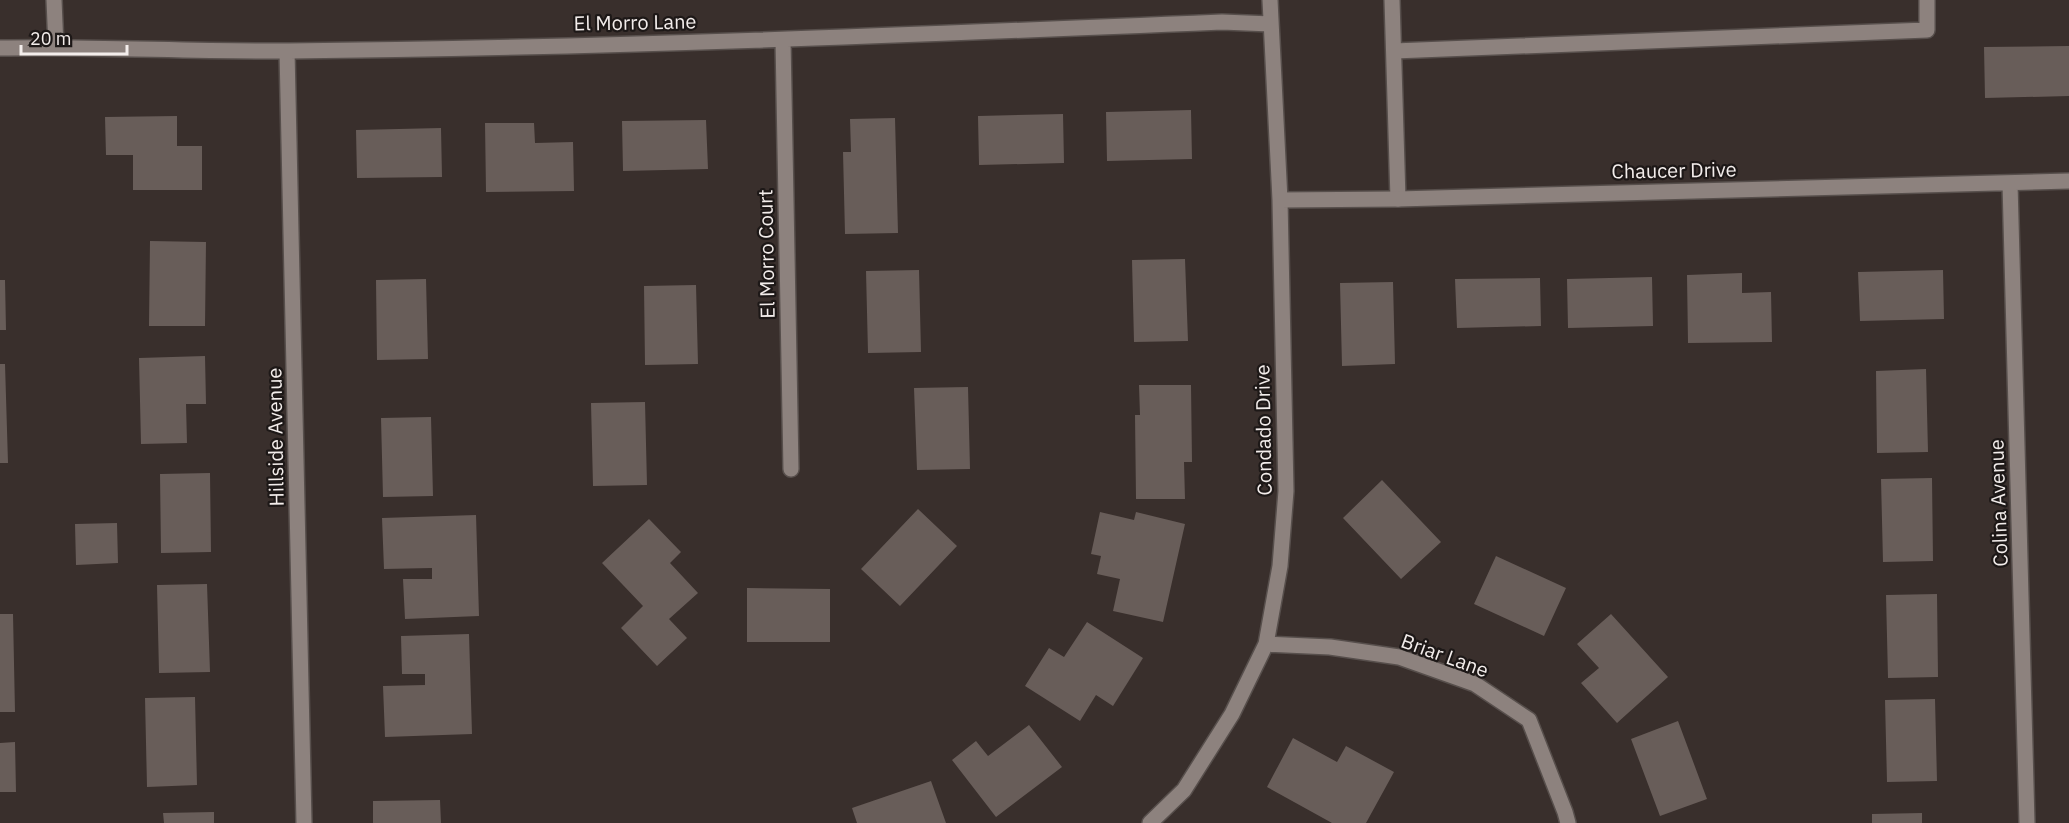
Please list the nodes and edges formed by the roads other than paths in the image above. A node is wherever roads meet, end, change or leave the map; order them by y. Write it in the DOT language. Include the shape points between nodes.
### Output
graph roads {
  1 [pos="54,0"];
  2 [pos="1270,0"];
  3 [pos="1392,0"];
  4 [pos="1927,0"];
  5 [pos="1270,24"];
  6 [pos="783,40"];
  7 [pos="56,47"];
  8 [pos="0,48"];
  9 [pos="287,51"];
  10 [pos="1394,51"];
  11 [pos="2069,181"];
  12 [pos="2010,183"];
  13 [pos="1398,199"];
  14 [pos="1280,200"];
  15 [pos="791,469"];
  16 [pos="1266,644"];
  17 [pos="304,823"];
  18 [pos="1150,823"];
  19 [pos="1568,823"];
  20 [pos="2027,823"];
  1 -- 7 [label="street"];
  2 -- 5 [label="street, Condado Drive"];
  3 -- 10 [label="street"];
  4 -- 10 [label="street" via="1927,30"];
  5 -- 6 [label="street, El Morro Lane" via="1222,22"];
  5 -- 14 [label="street, Condado Drive"];
  6 -- 9 [label="street, El Morro Lane"];
  6 -- 15 [label="street, El Morro Court"];
  7 -- 8 [label="street, El Morro Lane"];
  7 -- 9 [label="street, El Morro Lane"];
  9 -- 17 [label="street, Hillside Avenue"];
  10 -- 13 [label="street"];
  11 -- 12 [label="street, Chaucer Drive"];
  12 -- 13 [label="street, Chaucer Drive"];
  12 -- 20 [label="street, Colina Avenue"];
  13 -- 14 [label="street, Chaucer Drive"];
  14 -- 16 [label="street, Condado Drive" via="1286,490 1280,566"];
  16 -- 18 [label="street, Condado Drive" via="1232,714 1190,780"];
  16 -- 19 [label="street, Briar Lane" via="1330,646 1399,657 1475,684 1529,720"];
}
